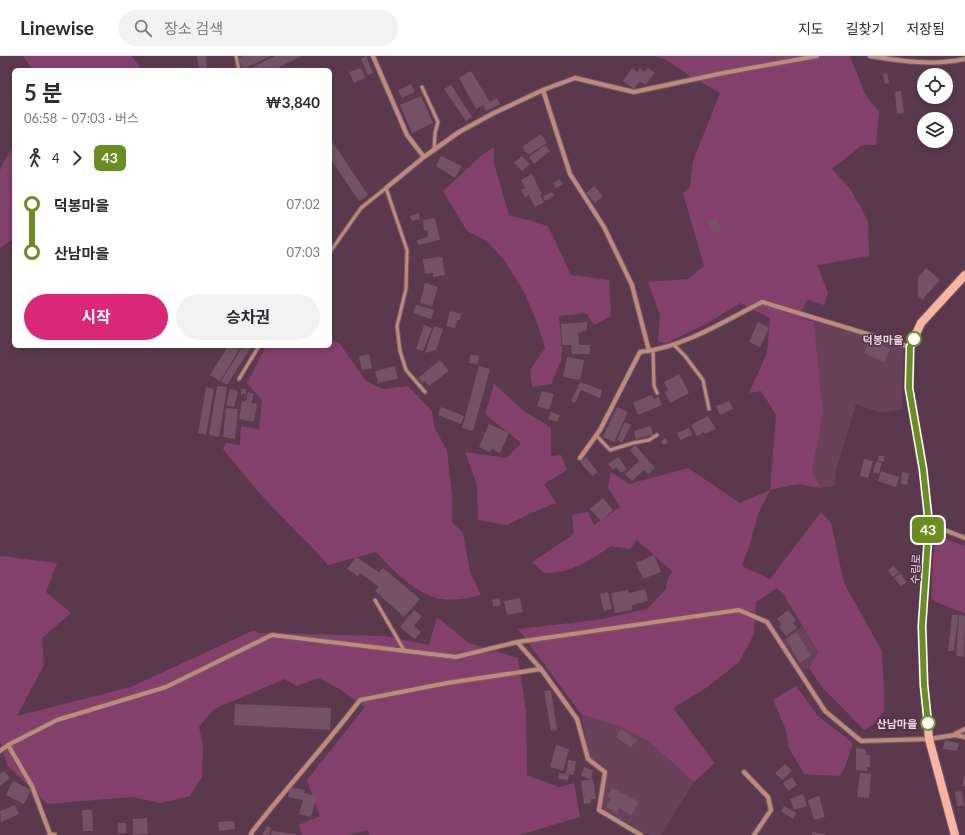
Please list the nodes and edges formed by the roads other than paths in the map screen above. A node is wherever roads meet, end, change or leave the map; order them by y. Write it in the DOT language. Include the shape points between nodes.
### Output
graph roads {
  1 [pos="236,56"];
  2 [pos="373,56"];
  3 [pos="817,56"];
  4 [pos="870,56"];
  5 [pos="965,60"];
  6 [pos="239,68"];
  7 [pos="422,87"];
  8 [pos="543,90"];
  9 [pos="434,151"];
  10 [pos="424,157"];
  11 [pos="386,188"];
  12 [pos="332,249"];
  13 [pos="965,275"];
  14 [pos="674,345"];
  15 [pos="910,347"];
  16 [pos="258,348"];
  17 [pos="651,351"];
  18 [pos="239,379"];
  19 [pos="425,392"];
  20 [pos="657,393"];
  21 [pos="709,409"];
  22 [pos="596,435"];
  23 [pos="657,435"];
  24 [pos="580,458"];
  25 [pos="929,524"];
  26 [pos="965,538"];
  27 [pos="375,600"];
  28 [pos="517,642"];
  29 [pos="404,650"];
  30 [pos="541,669"];
  31 [pos="965,729"];
  32 [pos="955,735"];
  33 [pos="965,737"];
  34 [pos="930,739"];
  35 [pos="8,745"];
  36 [pos="0,751"];
  37 [pos="744,772"];
  38 [pos="55,835"];
  39 [pos="252,835"];
  40 [pos="642,835"];
  41 [pos="754,835"];
  42 [pos="955,835"];
  1 -- 6 [label="lane"];
  2 -- 10 [label="street" via="407,135"];
  3 -- 8 [label="street" via="634,92 575,78"];
  4 -- 5 [label="street" via="914,63"];
  7 -- 9 [label="lane" via="438,122"];
  8 -- 9 [label="street" via="459,132"];
  8 -- 17 [label="street" via="570,174 604,227 632,285"];
  9 -- 10 [label="street"];
  10 -- 11 [label="street"];
  11 -- 12 [label="lane" via="361,208"];
  11 -- 19 [label="lane" via="407,250 406,289 397,326 400,351 406,370"];
  13 -- 15 [label="main road, 수림로" via="921,323"];
  14 -- 15 [label="street" via="762,302"];
  14 -- 17 [label="street"];
  14 -- 21 [label="lane" via="703,380"];
  15 -- 25 [label="main road, 수림로" via="909,388 923,469"];
  16 -- 18 [label="lane"];
  17 -- 20 [label="lane"];
  17 -- 22 [label="street" via="640,352"];
  22 -- 23 [label="lane" via="610,450 649,440"];
  22 -- 24 [label="street"];
  25 -- 26 [label="street"];
  25 -- 34 [label="main road, 수림로" via="922,626 924,685"];
  27 -- 29 [label="lane"];
  28 -- 29 [label="street" via="456,657"];
  28 -- 30 [label="street"];
  28 -- 34 [label="street" via="739,610 767,622 825,710 861,741"];
  29 -- 35 [label="street" via="272,635 166,687 57,720"];
  30 -- 39 [label="street" via="447,683 360,700"];
  30 -- 40 [label="street" via="577,719 588,759 606,772 599,810"];
  31 -- 32 [label="street"];
  32 -- 33 [label="street"];
  32 -- 34 [label="street"];
  34 -- 42 [label="main road, 수림로"];
  35 -- 36 [label="street"];
  35 -- 38 [label="street" via="32,786 50,834"];
  37 -- 41 [label="street" via="768,797 771,810"];
}
